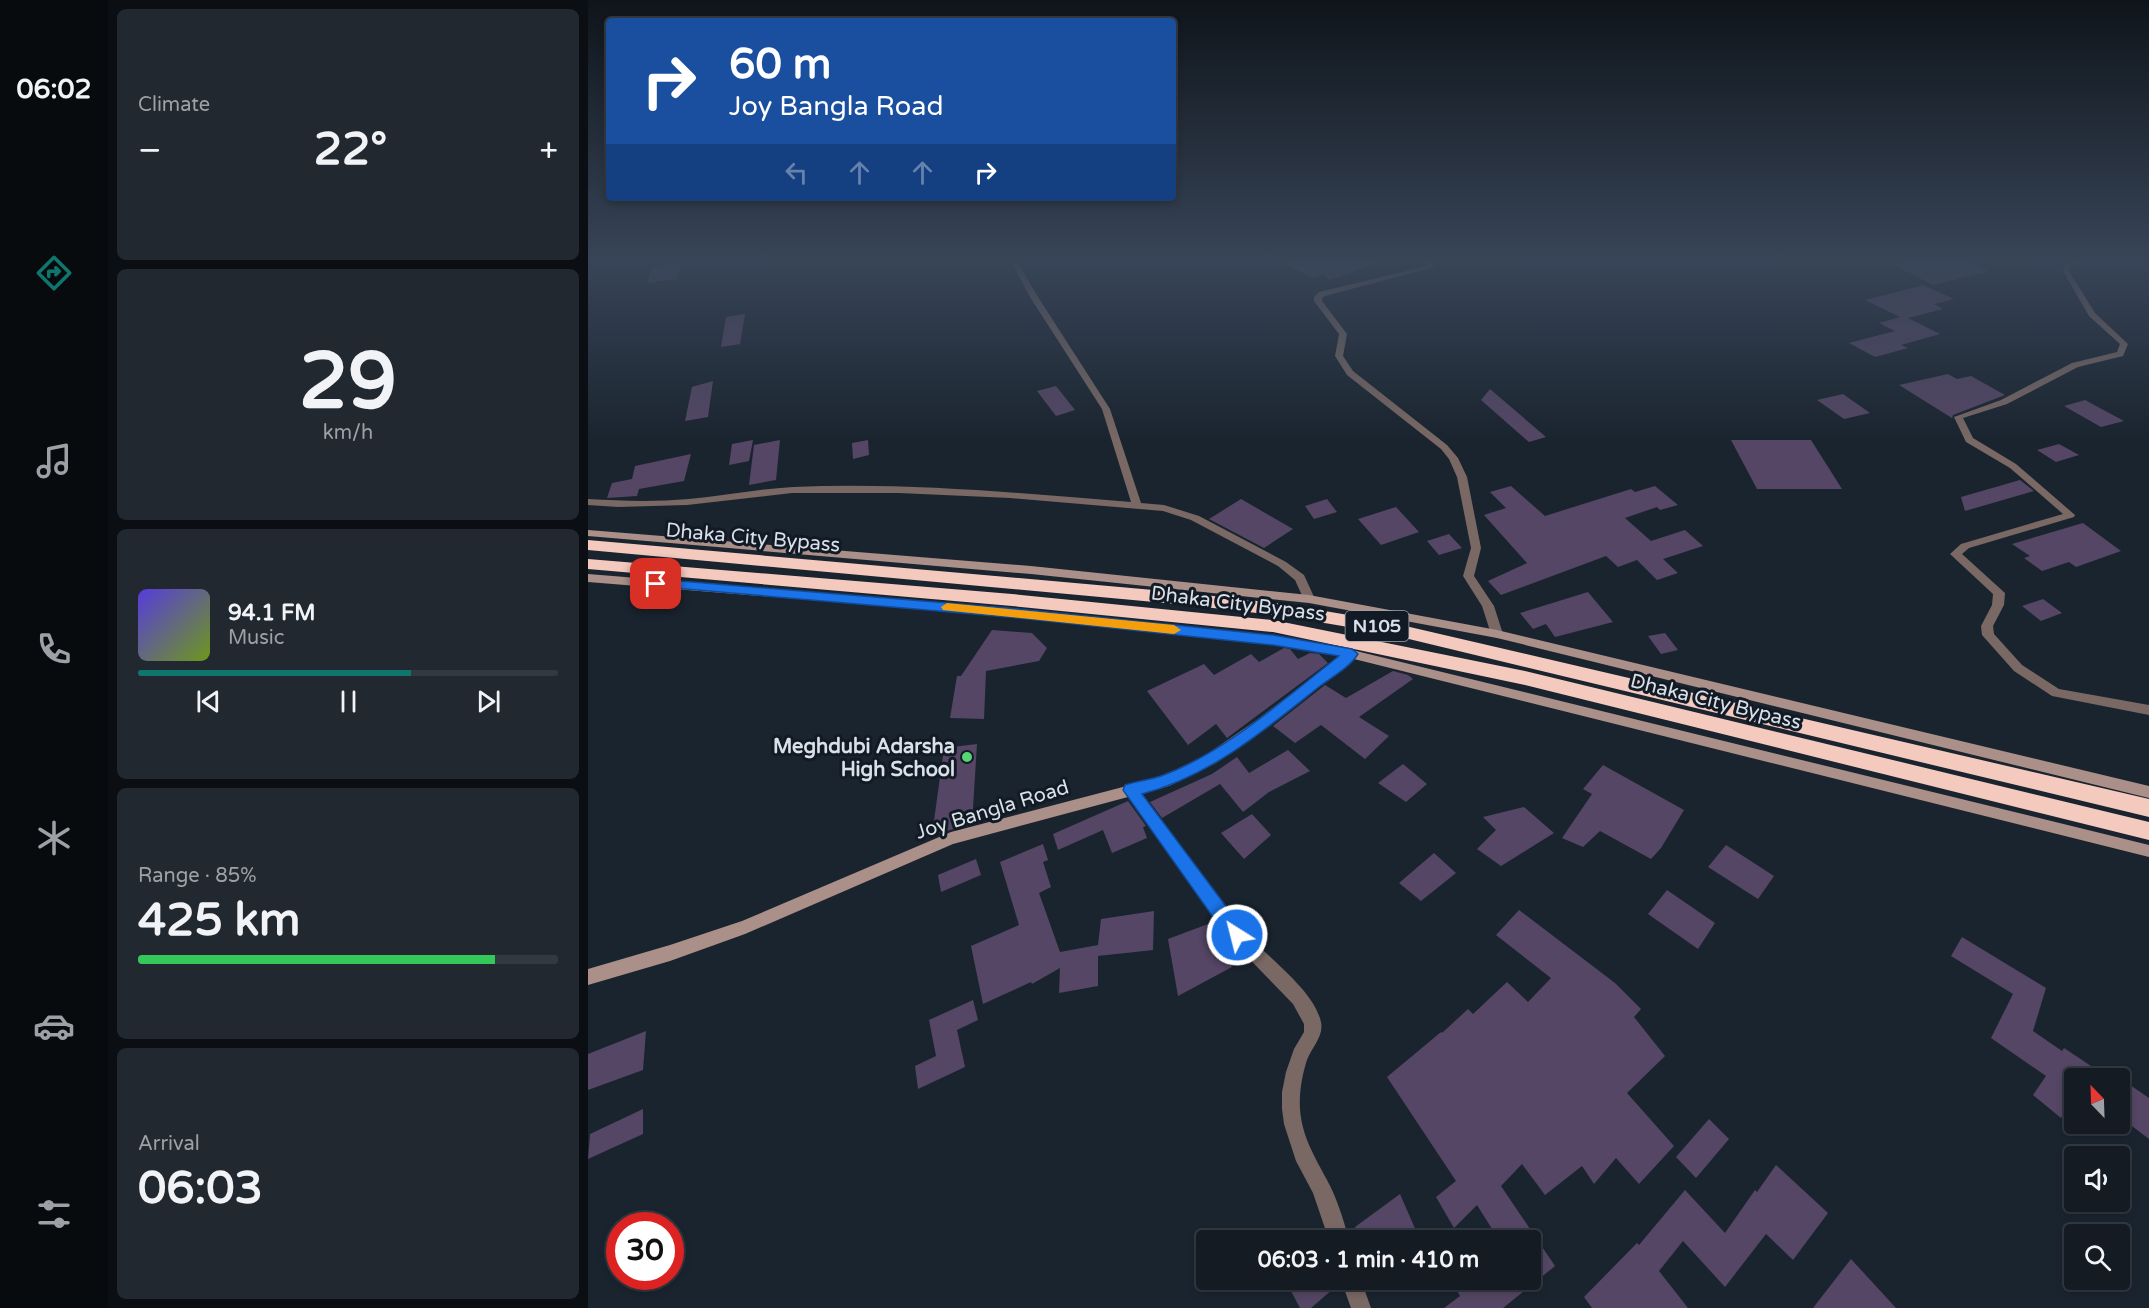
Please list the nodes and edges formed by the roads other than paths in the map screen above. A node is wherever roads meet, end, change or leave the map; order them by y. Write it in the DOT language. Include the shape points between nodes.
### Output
graph roads {
  1 [pos="1047,319"];
  2 [pos="1332,319"];
  3 [pos="2097,319"];
  4 [pos="588,502"];
  5 [pos="1137,505"];
  6 [pos="588,533"];
  7 [pos="588,545"];
  8 [pos="588,564"];
  9 [pos="588,578"];
  10 [pos="1309,599"];
  11 [pos="1497,634"];
  12 [pos="1352,654"];
  13 [pos="2149,710"];
  14 [pos="1131,790"];
  15 [pos="2149,792"];
  16 [pos="2149,808"];
  17 [pos="2149,831"];
  18 [pos="2149,850"];
  19 [pos="588,977"];
  20 [pos="1336,1230"];
  21 [pos="1355,1290"];
  22 [pos="1361,1308"];
  1 -- 5 [label="street" via="1106,409"];
  2 -- 11 [label="street" via="1343,334 1338,349 1342,363 1444,447 1458,468 1476,548 1468,576 1488,606"];
  3 -- 13 [label="street" via="2124,344 2120,354 2075,365 2004,402 1958,417 1969,440 2013,466 2070,515 1965,546 1955,554 1999,593 1998,605 1987,626 1988,635 2018,668 2056,693"];
  4 -- 5 [label="street" via="687,502 782,490 887,490 955,491"];
  5 -- 10 [label="street" via="1195,518 1282,564 1300,578"];
  6 -- 10 [label="main road" via="1076,574"];
  7 -- 16 [label="highway, Dhaka City Bypass / N105" via="1026,583 1306,613 1418,635"];
  8 -- 17 [label="highway, Dhaka City Bypass / N105" via="1273,626 1525,678"];
  9 -- 12 [label="main road" via="1008,612 1273,640"];
  10 -- 11 [label="main road"];
  11 -- 15 [label="main road"];
  12 -- 14 [label="main road, Joy Bangla Road" via="1210,759 1164,782"];
  12 -- 18 [label="main road"];
  14 -- 19 [label="main road, Joy Bangla Road" via="951,838 745,927"];
  14 -- 20 [label="street" via="1237,935 1308,1012 1312,1034 1295,1072 1291,1109 1305,1161 1321,1188"];
  21 -- 22 [label="street"];
}
